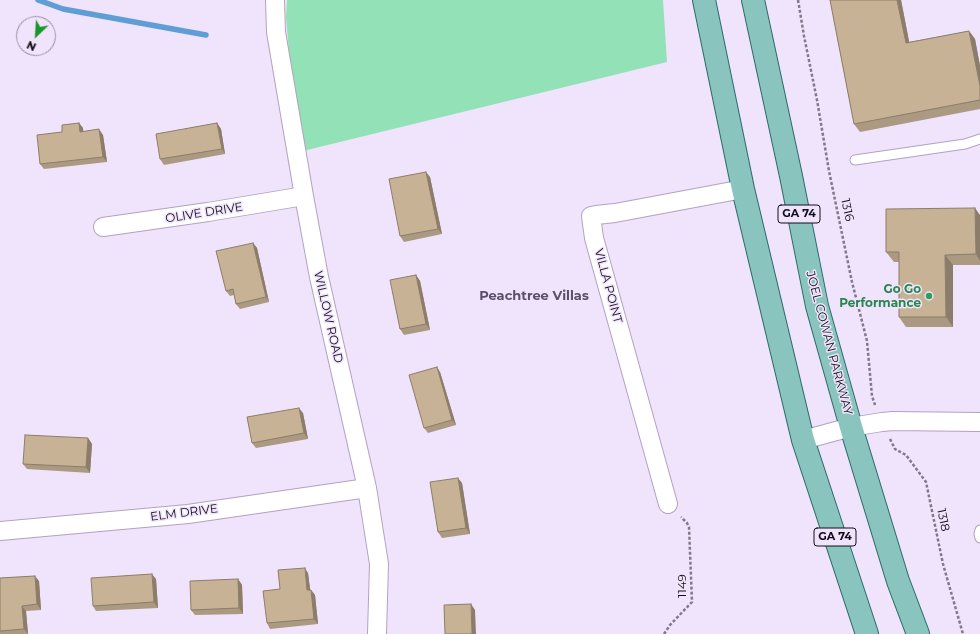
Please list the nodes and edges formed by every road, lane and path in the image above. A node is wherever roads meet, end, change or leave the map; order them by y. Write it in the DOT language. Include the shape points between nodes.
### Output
graph roads {
  1 [pos="275,0"];
  2 [pos="704,0"];
  3 [pos="753,0"];
  4 [pos="798,0"];
  5 [pos="980,139"];
  6 [pos="855,160"];
  7 [pos="743,189"];
  8 [pos="304,196"];
  9 [pos="103,227"];
  10 [pos="882,422"];
  11 [pos="980,422"];
  12 [pos="851,427"];
  13 [pos="803,440"];
  14 [pos="367,488"];
  15 [pos="668,504"];
  16 [pos="689,527"];
  17 [pos="980,530"];
  18 [pos="0,531"];
  19 [pos="980,538"];
  20 [pos="377,634"];
  21 [pos="664,634"];
  22 [pos="867,634"];
  23 [pos="918,634"];
  24 [pos="964,634"];
  1 -- 8 [label="street, WILLOW ROAD" via="276,32"];
  2 -- 7 [label="main road, GA 74"];
  3 -- 12 [label="main road, JOEL COWAN PARKWAY / GA 74" via="792,176 817,306"];
  4 -- 10 [label="path, 1316" via="829,171 867,341 872,396"];
  5 -- 6 [label="lane" via="964,144"];
  7 -- 13 [label="main road, GA 74"];
  7 -- 15 [label="street, VILLA POINT" via="591,216 594,238"];
  8 -- 9 [label="street, OLIVE DRIVE"];
  8 -- 14 [label="street, WILLOW ROAD" via="319,277"];
  10 -- 11 [label="street"];
  10 -- 12 [label="street"];
  10 -- 24 [label="path, 1318" via="895,448 906,455 926,482 943,564"];
  12 -- 13 [label="street"];
  12 -- 23 [label="main road, JOEL COWAN PARKWAY / GA 74" via="898,581"];
  13 -- 22 [label="main road, GA 74"];
  14 -- 18 [label="street, ELM DRIVE" via="188,514"];
  14 -- 20 [label="street, WILLOW ROAD" via="379,564"];
  16 -- 21 [label="path, 1149" via="692,602"];
  17 -- 19 [label="lane"];
}
